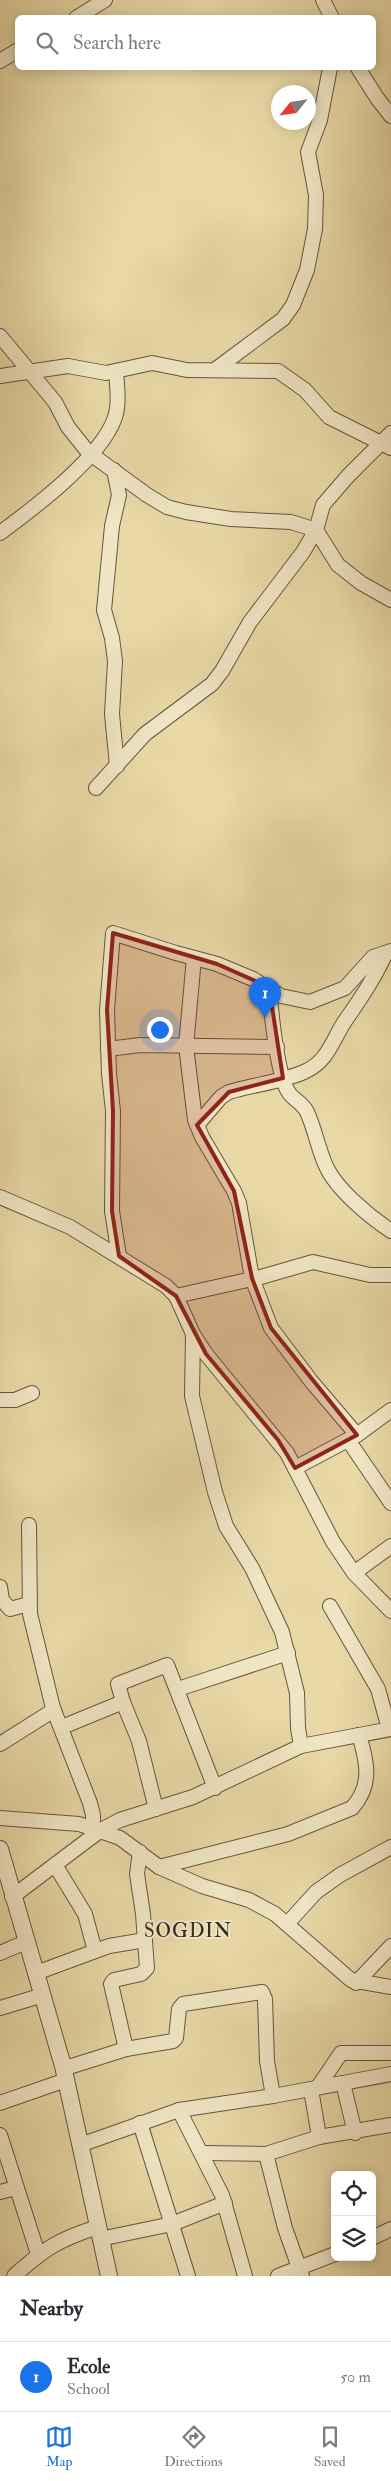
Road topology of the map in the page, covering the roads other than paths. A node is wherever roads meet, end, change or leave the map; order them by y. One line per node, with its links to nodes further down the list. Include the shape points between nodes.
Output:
1 (105, 0): 2 (street)
2 (81, 15)
3 (15, 52): 4 (street)
4 (0, 61)
5 (330, 70): 10 (street, via 320,120 308,152 316,195 315,230 307,270 293,305 283,319)
6 (359, 70): 7 (street)
7 (391, 116)
8 (0, 336): 11 (street)
9 (0, 347): 11 (street)
10 (216, 369): 12 (street, via 187,370 152,363); 14 (street, via 278,371 304,390 329,417)
11 (30, 370): 12 (street, via 68,366 106,373); 13 (street); 15 (street)
12 (116, 371): 15 (street, via 115,419 107,435)
13 (0, 376)
14 (388, 441): 17 (street, via 348,476 323,505)
15 (90, 454): 16 (street); 18 (street, via 73,474)
16 (114, 470): 17 (street, via 168,507 231,520 291,522); 20 (street, via 119,495 112,526 104,610 115,661 112,714)
17 (316, 530): 19 (street, via 338,565); 20 (street, via 250,622 212,684 145,734)
18 (0, 533)
19 (391, 600)
20 (117, 766): 21 (street)
21 (96, 788)
22 (388, 952): 24 (street, via 373,957 345,988 310,1002 281,996); 28 (street, via 328,1054 306,1071)
23 (194, 958): 24 (street, via 217,964); 25 (street); 27 (street, via 113,933 107,1010)
24 (269, 988): 26 (street)
25 (186, 1046): 26 (street); 27 (street, via 140,1045); 29 (street)
26 (277, 1047): 28 (street)
27 (108, 1049): 32 (street, via 113,1120 112,1211)
28 (283, 1078): 29 (street, via 229,1092); 31 (street, via 289,1093 308,1113 326,1167 333,1178)
29 (197, 1125): 34 (street, via 239,1203)
30 (0, 1197): 32 (street, via 70,1227)
31 (391, 1230)
32 (119, 1256): 35 (street)
33 (391, 1275): 34 (street, via 370,1275 312,1262)
34 (252, 1278): 35 (street); 40 (street, via 271,1328)
35 (176, 1296): 36 (street)
36 (194, 1334): 41 (street, via 212,1361 278,1440); 50 (street, via 192,1396 215,1492 226,1526 252,1568 282,1632)
37 (32, 1393): 38 (street, via 15,1400)
38 (0, 1400)
39 (391, 1410): 40 (street)
40 (353, 1437): 41 (street); 42 (street)
41 (295, 1468): 45 (street, via 328,1534)
42 (391, 1503)
43 (29, 1525): 47 (street)
44 (391, 1546): 45 (street)
45 (354, 1573): 49 (street)
46 (0, 1587): 47 (street, via 2,1600 10,1608)
47 (30, 1604): 53 (street)
48 (330, 1606): 55 (street, via 378,1689)
49 (391, 1610)
50 (288, 1653): 51 (street); 58 (street, via 298,1694 298,1728)
51 (178, 1689): 52 (street, via 164,1665 118,1684); 59 (street)
52 (123, 1702): 54 (street); 60 (street, via 139,1741)
53 (54, 1710): 54 (street); 57 (street)
54 (62, 1728): 62 (street)
55 (390, 1729): 56 (street)
56 (359, 1735): 58 (street); 67 (street, via 368,1771 358,1801 352,1808 288,1834)
57 (0, 1744)
58 (302, 1746): 59 (street)
59 (215, 1788): 60 (street)
60 (156, 1808): 62 (street)
61 (0, 1818): 62 (street, via 79,1824)
62 (97, 1829): 64 (street, via 120,1838); 66 (street)
63 (391, 1848): 69 (street, via 340,1875 316,1892)
64 (140, 1852): 67 (street); 70 (street, via 137,1874)
65 (1, 1858): 68 (street)
66 (55, 1865): 68 (street); 73 (street, via 85,1914)
67 (159, 1867): 69 (street, via 202,1886 249,1900)
68 (12, 1897): 71 (street)
69 (288, 1924): 76 (street, via 332,1966)
70 (145, 1940): 73 (street); 80 (street, via 146,1971 114,1980 111,1984)
71 (26, 1942): 74 (street); 75 (street)
72 (391, 1946): 76 (street)
73 (95, 1951): 75 (street)
74 (0, 1953)
75 (36, 1973): 78 (street)
76 (356, 1983): 77 (street)
77 (391, 1987)
78 (43, 1995): 79 (street); 82 (street)
79 (0, 2008)
80 (126, 2049): 82 (street, via 72,2066); 86 (street, via 175,2040 179,2009 183,2004 262,1992)
81 (391, 2052): 85 (street, via 341,2053)
82 (64, 2073): 87 (street); 94 (street)
83 (391, 2074): 84 (street)
84 (343, 2083): 85 (street); 91 (street)
85 (314, 2088): 86 (street); 93 (street)
86 (273, 2096): 88 (street)
87 (0, 2103)
88 (179, 2110): 89 (street); 95 (street)
89 (140, 2123): 94 (street); 100 (street)
90 (391, 2125): 91 (street)
91 (355, 2132): 93 (street)
92 (0, 2135): 97 (street)
93 (319, 2137): 96 (street)
94 (80, 2145): 102 (street)
95 (202, 2152): 96 (street); 99 (street)
96 (266, 2154): 106 (street, via 285,2228)
97 (16, 2188): 98 (street); 104 (street)
98 (0, 2192)
99 (225, 2202): 100 (street); 110 (street)
100 (172, 2224): 102 (street); 109 (street)
101 (391, 2229): 103 (street)
102 (99, 2233): 104 (street, via 69,2236); 108 (street)
103 (376, 2236)
104 (38, 2254): 107 (street)
105 (331, 2256): 106 (street)
106 (301, 2272): 111 (street)
107 (21, 2274)
108 (109, 2276)
109 (188, 2276)
110 (245, 2276)
111 (278, 2276)

